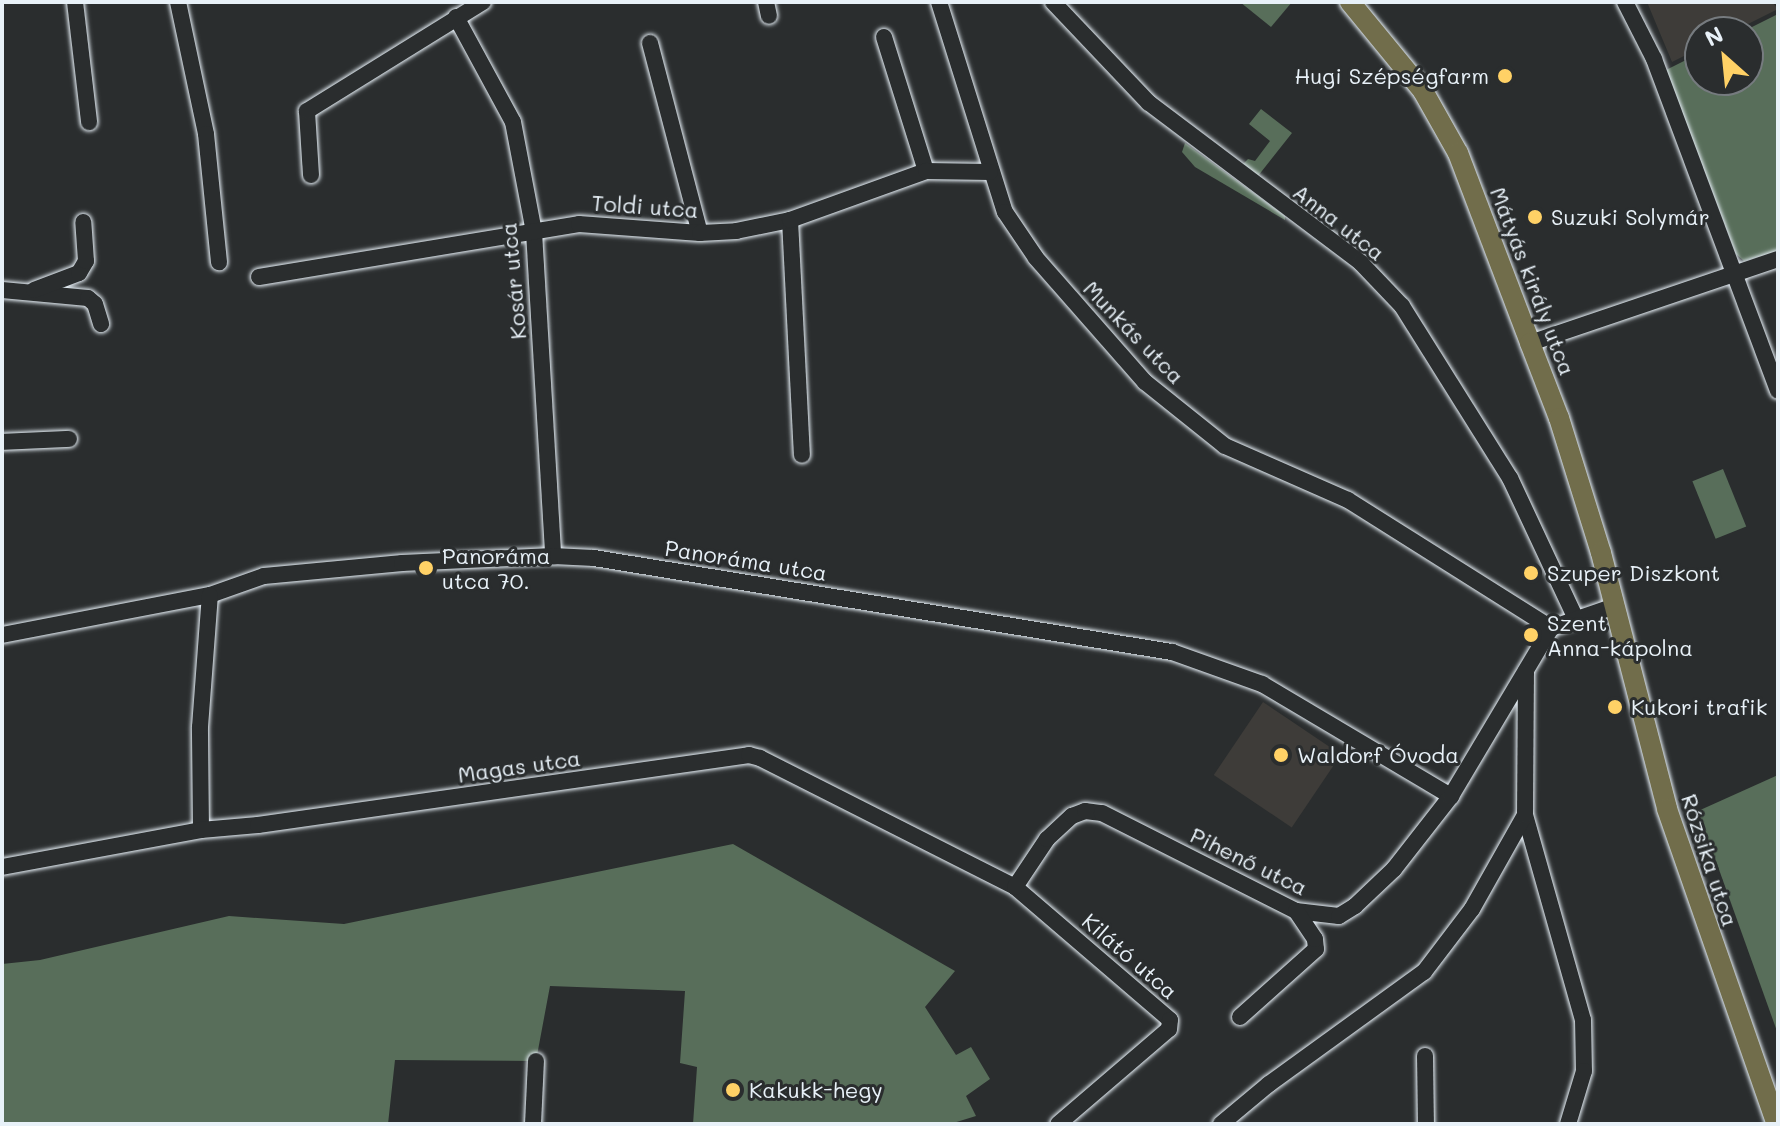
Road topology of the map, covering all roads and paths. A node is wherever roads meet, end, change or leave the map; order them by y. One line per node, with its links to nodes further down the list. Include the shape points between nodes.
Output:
1 (75, 2): 11 (street)
2 (178, 2): 20 (street, via 206,134)
3 (483, 2): 8 (street)
4 (939, 2): 13 (street, Munkás utca)
5 (1053, 2): 34 (street, Anna utca, via 1149,103 1361,263 1402,306 1510,478)
6 (1350, 2): 26 (main road, Mátyás király utca, via 1423,91 1458,153)
7 (1625, 2): 21 (street, via 1654,59)
8 (456, 17): 14 (street, via 307,111); 17 (street, Kosár utca, via 513,122)
9 (884, 37): 12 (street)
10 (650, 43): 18 (street)
11 (89, 122)
12 (926, 171): 13 (street, Toldi utca); 15 (street, Toldi utca)
13 (990, 172): 35 (street, Munkás utca, via 1005,212 1036,258 1145,382 1225,446 1348,500)
14 (311, 175)
15 (790, 220): 18 (street, Toldi utca); 30 (street)
16 (83, 222): 24 (street, via 86,261 79,273)
17 (534, 232): 18 (street, Toldi utca, via 579,224); 22 (street, Toldi utca); 31 (street, Kosár utca)
18 (700, 233)
19 (1778, 259): 21 (street)
20 (219, 262)
21 (1736, 273): 26 (street); 27 (street)
22 (259, 277)
23 (2, 290): 24 (street)
24 (25, 292): 25 (street, via 88,298)
25 (101, 324)
26 (1530, 343): 33 (main road, Mátyás király utca, via 1572,459)
27 (1778, 391)
28 (69, 439): 29 (street)
29 (2, 442)
30 (802, 455)
31 (553, 556): 32 (street, Panoráma utca, via 264,576); 38 (street, Panoráma utca, via 594,558 1172,652 1262,684)
32 (210, 595): 36 (street, Panoráma utca); 40 (street, via 200,727)
33 (1615, 606): 34 (street); 52 (main road, Rózsika utca, via 1667,809)
34 (1575, 617): 35 (street)
35 (1551, 628): 37 (street, Pihenő utca)
36 (2, 635)
37 (1526, 669): 38 (street, Pihenő utca); 39 (street)
38 (1451, 796): 43 (street, Pihenő utca, via 1394,869 1351,909 1333,916)
39 (1525, 815): 49 (street, via 1472,909 1424,972); 51 (street, via 1583,1020 1584,1071)
40 (201, 830): 41 (street, Magas utca); 42 (street, Magas utca, via 749,755)
41 (2, 867)
42 (1015, 887): 43 (street, Pihenő utca, via 1047,839 1085,811 1102,813); 48 (street, Kilátó utca, via 1170,1020 1169,1029)
43 (1296, 911): 44 (street, via 1316,949)
44 (1240, 1017)
45 (1425, 1056): 50 (street)
46 (536, 1061): 47 (street)
47 (533, 1124)
48 (1058, 1124)
49 (1221, 1124)
50 (1426, 1124)
51 (1568, 1124)
52 (1777, 1124)

